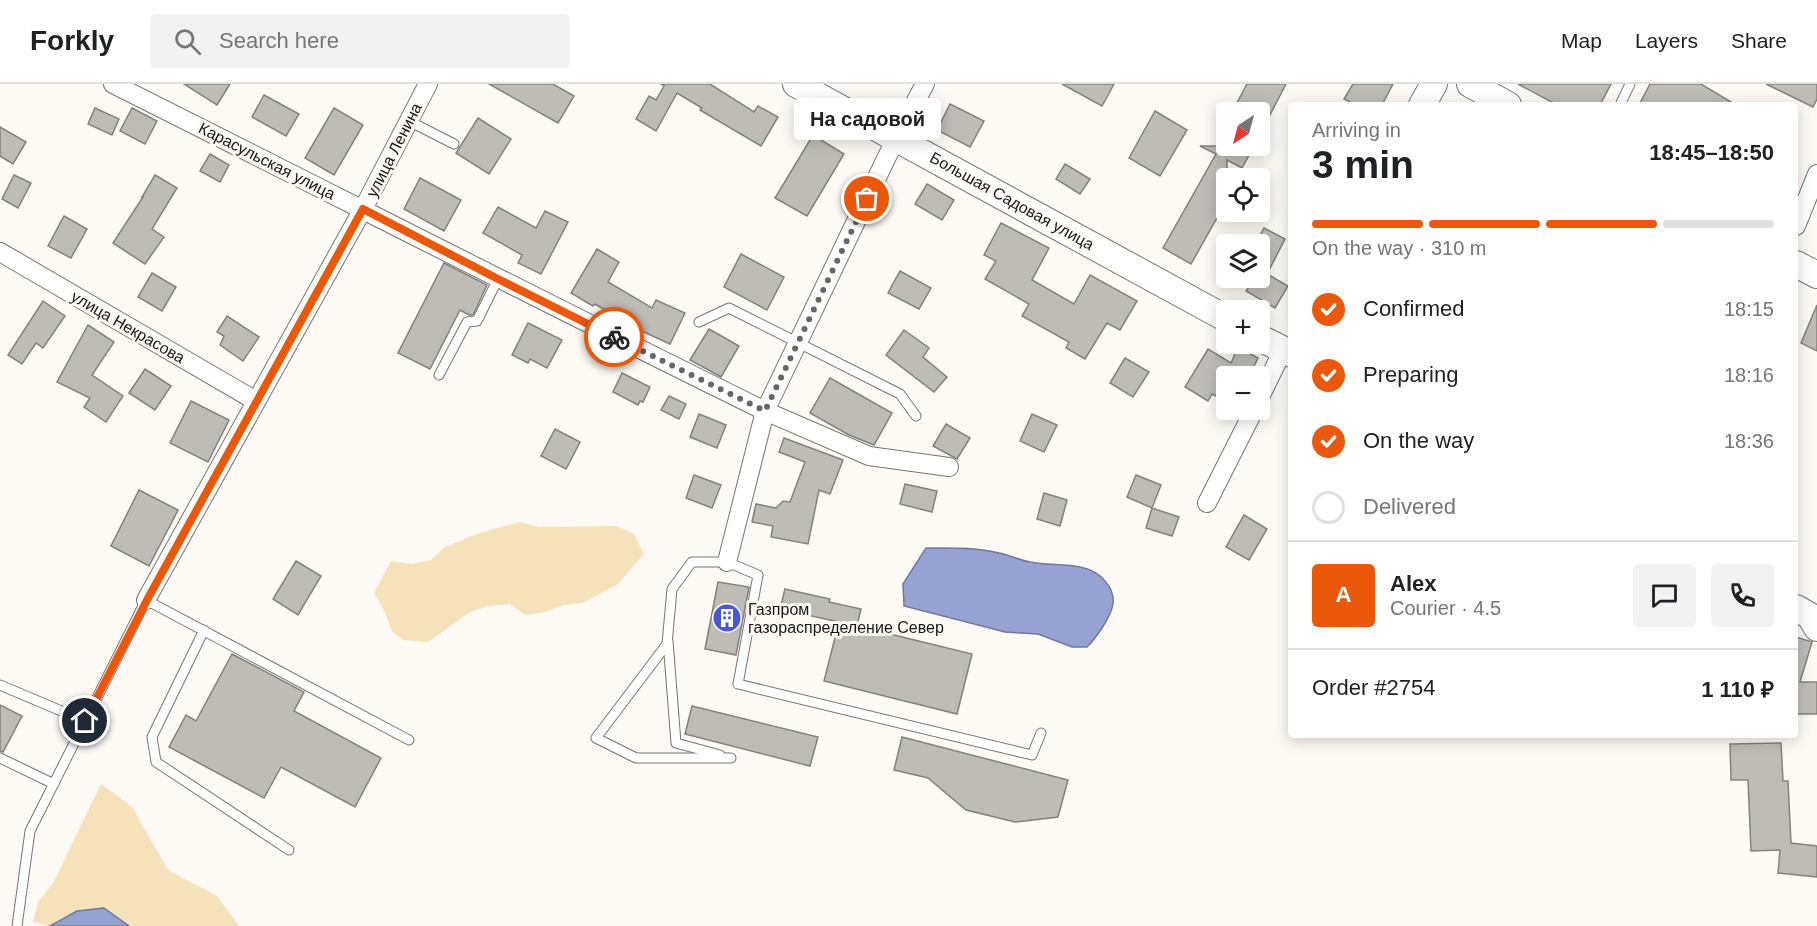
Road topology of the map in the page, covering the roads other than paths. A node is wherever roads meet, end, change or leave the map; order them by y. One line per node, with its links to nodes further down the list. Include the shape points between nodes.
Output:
1 (113, 84): 15 (street, Карасульская улица)
2 (428, 84): 11 (street, улица Ленина)
3 (796, 84): 12 (main road, Большая Садовая улица)
4 (925, 84): 12 (street)
5 (1434, 84): 8 (main road)
6 (1470, 84): 9 (main road)
7 (1630, 84): 10 (lane)
8 (1424, 102)
9 (1503, 102)
10 (1621, 102)
11 (409, 121): 13 (lane); 15 (street, улица Ленина)
12 (896, 138): 21 (main road, Большая Садовая улица); 24 (street)
13 (454, 144)
14 (1817, 174): 16 (street)
15 (363, 209): 20 (street, Карасульская улица); 29 (street, улица Ленина)
16 (1798, 221)
17 (0, 252): 29 (street, улица Некрасова)
18 (1798, 265): 19 (main road)
19 (1817, 275)
20 (498, 279): 27 (lane, via 477,321 467,322); 30 (street, Карасульская улица)
21 (1216, 313)
22 (699, 322): 24 (lane, via 729,308)
23 (1270, 341): 25 (main road)
24 (798, 342): 30 (street); 31 (lane, via 900,394)
25 (1288, 347)
26 (1288, 349): 28 (street)
27 (439, 375)
28 (1270, 380)
29 (256, 401): 36 (street, улица Ленина)
30 (765, 411): 33 (street, Карасульская улица, via 869,456); 35 (street)
31 (916, 416)
32 (1249, 420): 34 (street)
33 (949, 467)
34 (1207, 503)
35 (727, 562): 40 (lane, via 692,562 672,589); 43 (lane, via 758,575 738,684 1032,755)
36 (147, 600): 39 (lane); 42 (lane, улица Ленина)
37 (1798, 609): 38 (main road, via 1810,616)
38 (1817, 628)
39 (204, 630): 44 (lane); 47 (lane, via 152,737 156,762)
40 (668, 637): 40 (lane, via 667,644 596,738 636,758 731,758 676,743)
41 (0, 685): 42 (lane)
42 (85, 721): 46 (lane, улица Ленина)
43 (1041, 733)
44 (408, 740)
45 (0, 758): 46 (lane)
46 (54, 784): 48 (lane, улица Ленина, via 30,831)
47 (289, 849)
48 (17, 926)

